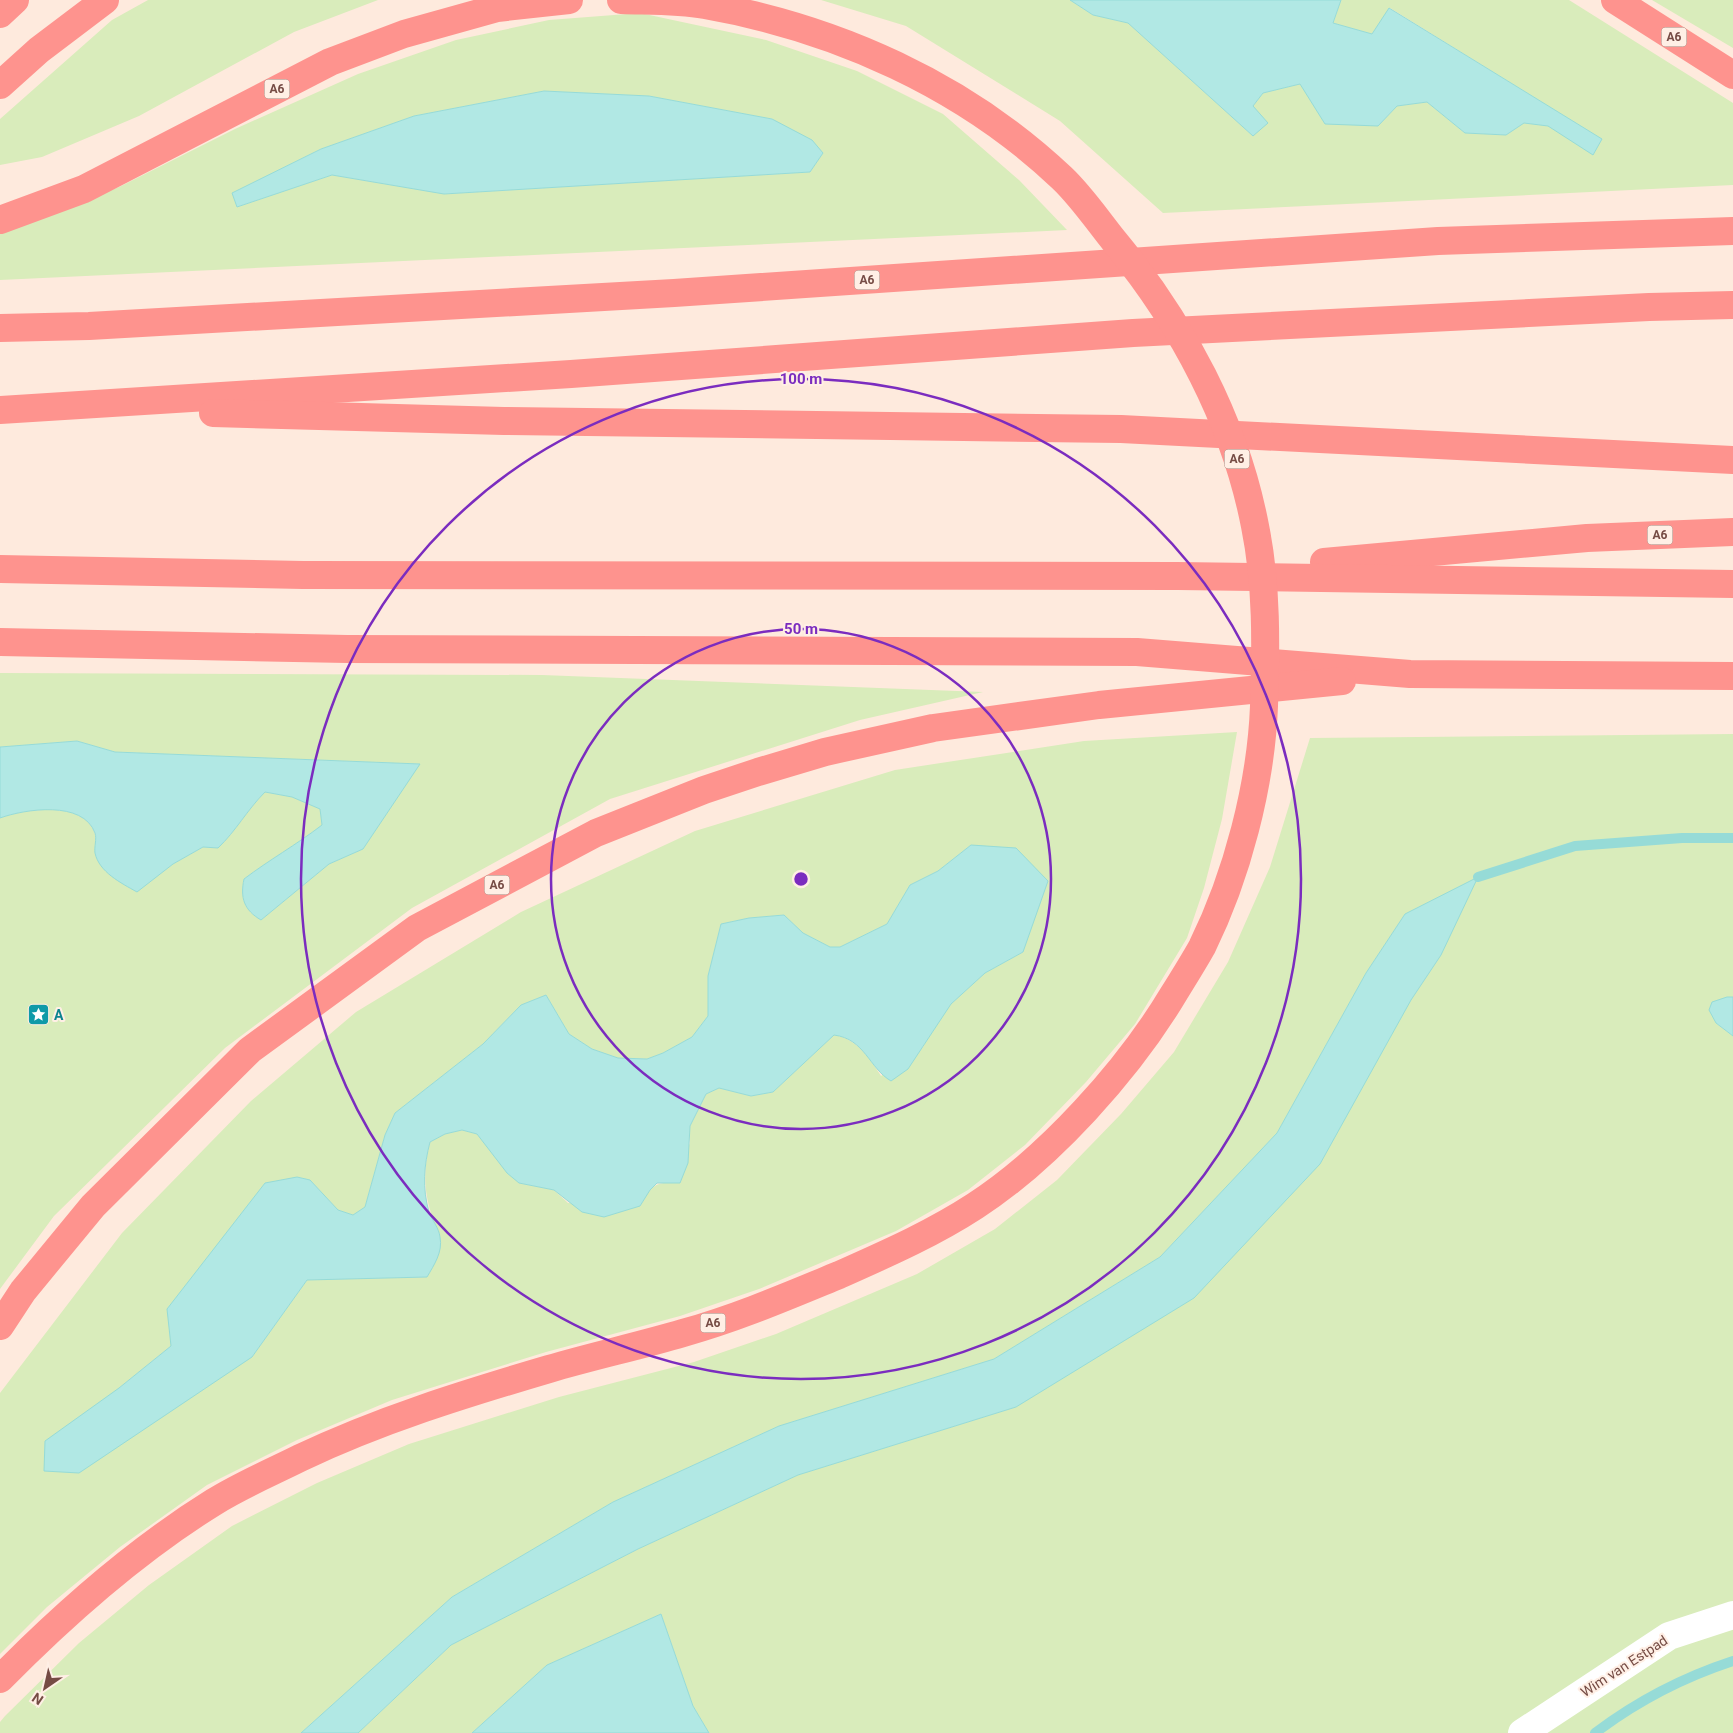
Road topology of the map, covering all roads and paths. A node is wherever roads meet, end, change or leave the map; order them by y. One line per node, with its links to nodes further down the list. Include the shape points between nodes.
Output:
1 (15, 0): 6 (highway)
2 (105, 0): 8 (highway, via 39,50)
3 (569, 0): 9 (highway, A6, via 497,8 404,34 330,62 84,189)
4 (621, 0): 25 (highway, A6, via 699,3 805,28 877,55 948,93 1023,144 1068,184 1139,270 1184,340 1214,401 1237,457 1255,526 1264,592 1266,659 1263,721 1254,780 1234,868 1205,938 1150,1034 1099,1094 1037,1158 978,1204 904,1247 765,1306 685,1333 551,1368 399,1416 304,1456 216,1500 131,1561 58,1620)
5 (1615, 0): 7 (highway, A6)
6 (0, 14)
7 (1733, 75)
8 (0, 85)
9 (0, 220)
10 (1733, 231): 12 (highway, A6, via 1438,241 665,294)
11 (1733, 305): 13 (highway, A6, via 1133,333 581,374)
12 (0, 328)
13 (38, 409): 14 (highway, A6); 15 (highway, A6, via 524,421 1122,429)
14 (0, 410)
15 (1733, 460)
16 (1733, 532): 18 (highway, A6, via 1587,538)
17 (0, 569): 18 (highway, A6, via 303,575)
18 (1178, 576): 19 (highway, A6)
19 (1733, 584)
20 (0, 642): 21 (highway, A6, via 347,650 1137,652)
21 (1410, 674): 22 (highway, A6); 23 (highway, A6, via 1099,705 933,728 825,752 758,772 596,833 417,928 250,1050 92,1206 23,1291)
22 (1733, 676)
23 (0, 1326)
24 (1733, 1615): 26 (street, Wim van Estpad, via 1669,1636)
25 (0, 1679)
26 (1522, 1733)

